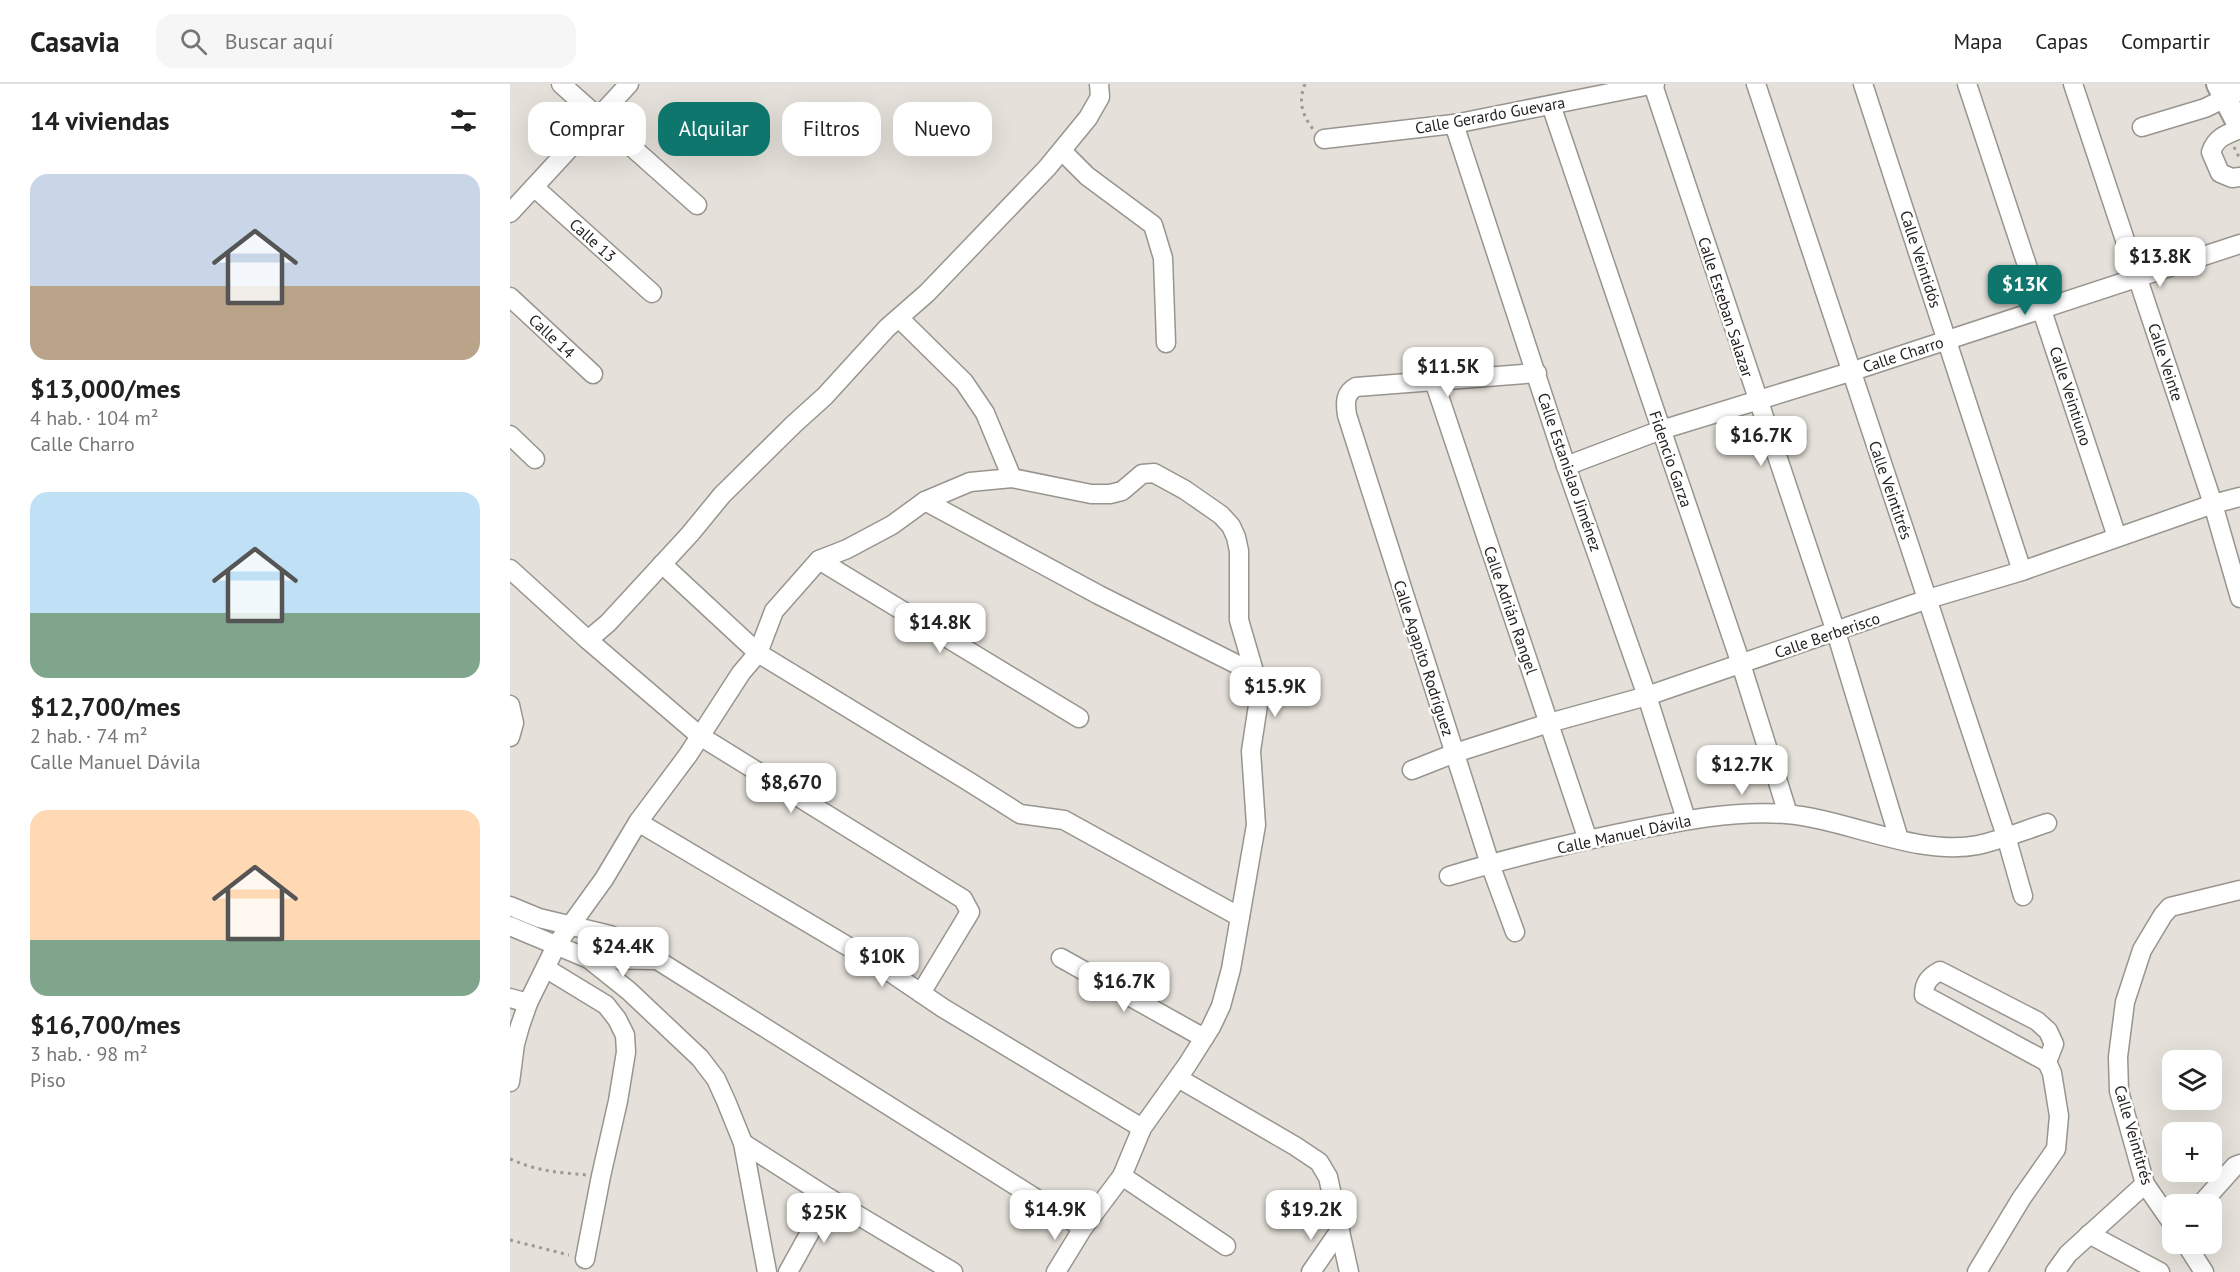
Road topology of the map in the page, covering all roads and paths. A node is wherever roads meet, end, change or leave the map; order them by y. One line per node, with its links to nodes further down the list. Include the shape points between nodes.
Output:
1 (561, 84): 11 (street)
2 (629, 84): 12 (street)
3 (1099, 84): 18 (street, via 1100,97)
4 (1305, 84): 17 (path, via 1301,109 1314,131)
5 (1654, 84): 13 (street, Calle Gerardo Guevara); 37 (street, Calle Esteban Salazar)
6 (1756, 84): 33 (street, Calle Veintitrés)
7 (1863, 84): 31 (street, Calle Veintidós)
8 (1967, 84): 29 (street, Calle Veintiuno)
9 (2073, 84): 26 (street, Calle Veinte)
10 (2232, 89): 15 (street, via 2205,108); 16 (main road)
11 (581, 102)
12 (613, 102)
13 (1551, 105): 14 (street, Calle Gerardo Guevara); 38 (street, Fidencio Garza)
14 (1454, 124): 17 (street, Calle Gerardo Guevara); 34 (street, Calle Estanislao Jiménez)
15 (2142, 127)
16 (2240, 128): 21 (street, via 2215,142 2211,152 2220,173)
17 (1324, 139)
18 (1062, 151): 30 (street); 32 (street, via 1087,177 1153,225 1163,258)
19 (563, 156): 22 (street)
20 (641, 156): 23 (street)
21 (2240, 177)
22 (534, 187): 24 (street); 27 (street, Calle 13)
23 (697, 205)
24 (510, 213)
25 (2240, 244): 26 (street, Calle Charro)
26 (2138, 277): 29 (street, Calle Charro); 45 (street, Calle Veinte)
27 (652, 293)
28 (510, 297): 35 (street, Calle 14)
29 (2042, 309): 31 (street, Calle Charro); 46 (street, Calle Veintiuno)
30 (899, 318): 42 (street, via 969,390 985,413); 48 (street, via 722,495)
31 (1947, 340): 33 (street, Calle Charro); 50 (street, Calle Veintidós)
32 (1166, 343)
33 (1850, 372): 37 (street, Calle Charro); 52 (street, Calle Veintitrés)
34 (1537, 373): 36 (street); 41 (street, Calle Estanislao Jiménez)
35 (593, 374)
36 (1434, 381): 61 (street, Calle Adrián Rangel); 64 (street, Calle Agapito Rodríguez, via 1356,387 1346,397 1347,415)
37 (1757, 401): 38 (street, Calle Charro); 53 (street, Calle Esteban Salazar)
38 (1661, 430): 41 (street, Calle Charro); 56 (street, Fidencio Garza)
39 (510, 435): 40 (street)
40 (535, 459)
41 (1566, 466): 58 (street, Calle Estanislao Jiménez)
42 (1012, 478): 44 (street, via 970,482); 57 (street, via 1091,494 1110,494 1122,491 1142,474 1154,473 1221,515 1236,537 1239,620)
43 (2240, 496): 45 (street, Calle Berberisco)
44 (925, 501): 47 (street, via 892,525); 57 (street)
45 (2213, 504): 46 (street, Calle Berberisco); 51 (street, Calle Veinte)
46 (2117, 537): 50 (street, Calle Berberisco)
47 (819, 560): 55 (street, via 774,611); 60 (street)
48 (662, 564): 54 (street); 55 (street)
49 (510, 569): 54 (street)
50 (2022, 571): 52 (street, Calle Berberisco)
51 (2240, 598)
52 (1928, 599): 53 (street, Calle Berberisco); 70 (street, Calle Veintitrés)
53 (1836, 632): 56 (street, Calle Berberisco); 71 (street, Calle Esteban Salazar)
54 (588, 640): 63 (street)
55 (758, 653): 63 (street); 78 (street, via 1020,814 1064,820)
56 (1741, 664): 58 (street, Calle Berberisco); 66 (street, Fidencio Garza)
57 (1256, 674): 78 (street, via 1260,692 1251,751 1256,825)
58 (1647, 696): 61 (street, Calle Berberisco); 67 (street, Calle Estanislao Jiménez)
59 (510, 705): 62 (street, via 514,723)
60 (1079, 718)
61 (1549, 723): 64 (street, Calle Berberisco); 72 (street, Calle Adrián Rangel)
62 (510, 736)
63 (700, 736): 68 (street); 87 (street, via 963,900 970,912)
64 (1455, 753): 65 (street, Calle Berberisco); 73 (street, Calle Agapito Rodríguez)
65 (1412, 770)
66 (1788, 814): 67 (street, Calle Manuel Dávila); 71 (street, Calle Manuel Dávila)
67 (1686, 819): 72 (street, Calle Manuel Dávila)
68 (638, 822): 79 (street, via 604,879); 87 (street)
69 (2047, 823): 70 (street, Calle Manuel Dávila)
70 (2006, 836): 71 (street, Calle Manuel Dávila, via 1955,847); 76 (street, Calle Veintitrés)
71 (1899, 839)
72 (1588, 840): 73 (street, Calle Manuel Dávila)
73 (1490, 864): 74 (street, Calle Manuel Dávila); 81 (street, Calle Agapito Rodríguez)
74 (1449, 876)
75 (2240, 890): 100 (street, Calle Veintitrés, via 2170,908 2142,950 2125,1002 2118,1057 2119,1091)
76 (2023, 896)
77 (510, 906): 79 (street)
78 (1240, 917): 90 (street, via 1221,1006)
79 (570, 925): 82 (street); 85 (street, via 610,934)
80 (510, 926): 82 (street)
81 (1515, 932)
82 (557, 944): 84 (street); 86 (street)
83 (1061, 958): 90 (street)
84 (589, 959): 85 (street); 95 (street, via 700,1058 721,1090)
85 (658, 960): 104 (street)
86 (547, 969): 89 (street); 98 (street, via 606,1005 625,1035 618,1101)
87 (921, 993): 94 (street)
88 (510, 998): 89 (street)
89 (528, 1003): 93 (street, via 515,1044)
90 (1204, 1038): 92 (street)
91 (2048, 1062): 91 (street, via 1924,995 1931,976 1940,971 2037,1021 2054,1044); 117 (street, via 2059,1116 2055,1149)
92 (1178, 1078): 94 (street); 105 (street, via 1319,1162 1328,1178)
93 (510, 1082)
94 (1142, 1128): 99 (street)
95 (743, 1143): 102 (street); 112 (street)
96 (510, 1159): 98 (path, via 532,1169)
97 (2240, 1164): 101 (street)
98 (600, 1176): 110 (street)
99 (1122, 1176): 104 (street); 108 (street)
100 (2145, 1184): 103 (street, Calle Veintitrés); 106 (street)
101 (2210, 1194)
102 (829, 1198): 113 (street); 114 (street)
103 (2162, 1209)
104 (1083, 1228): 111 (street)
105 (1340, 1230): 115 (street); 116 (street)
106 (2089, 1234): 118 (street); 119 (street)
107 (510, 1240): 110 (path)
108 (1226, 1246)
109 (2192, 1254): 120 (street)
110 (585, 1259)
111 (1062, 1270)
112 (767, 1272)
113 (788, 1272)
114 (953, 1272)
115 (1311, 1272)
116 (1349, 1272)
117 (1977, 1272)
118 (2055, 1272)
119 (2160, 1272)
120 (2204, 1272)

